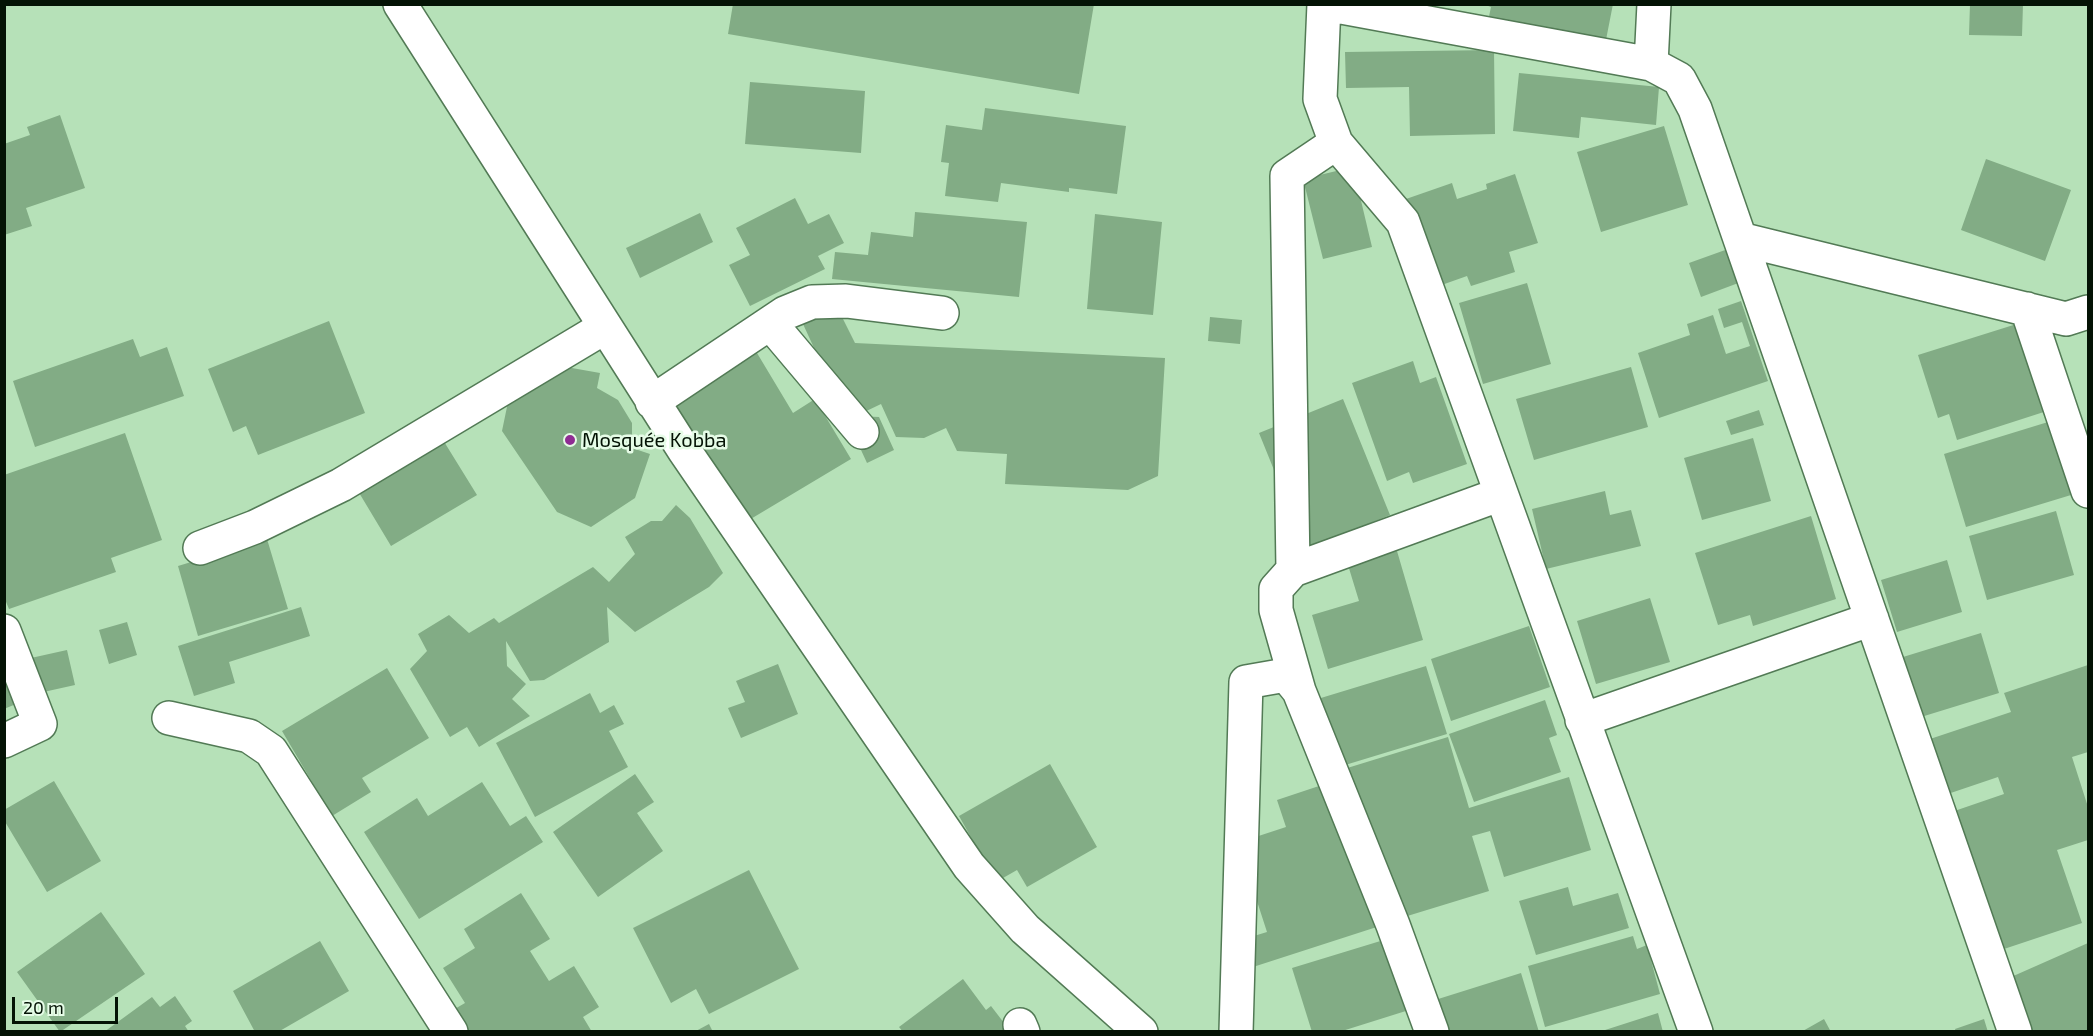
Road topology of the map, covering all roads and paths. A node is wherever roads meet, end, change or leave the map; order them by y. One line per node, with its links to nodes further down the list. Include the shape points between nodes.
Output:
1 (400, 4): 11 (street)
2 (1324, 4): 4 (street); 5 (street, via 1320,99)
3 (1654, 4): 4 (street)
4 (1651, 64): 6 (street, via 1679,79 1695,109)
5 (1336, 143): 15 (street, via 1403,222); 17 (street, via 1287,176)
6 (1740, 239): 7 (street); 18 (street)
7 (2027, 309): 8 (street, via 2066,319); 14 (street)
8 (2088, 312)
9 (942, 313): 10 (street, via 846,301 812,302)
10 (770, 323): 12 (street); 13 (street)
11 (605, 327): 12 (street); 16 (street, via 341,485 255,527)
12 (652, 402): 25 (street, via 969,866 1024,929)
13 (862, 432)
14 (2088, 491)
15 (1501, 494): 17 (street); 22 (street)
16 (200, 548)
17 (1293, 570): 20 (street, via 1276,589 1276,610)
18 (1872, 619): 22 (street); 29 (street)
19 (4, 631): 23 (street, via 40,724)
20 (1299, 692): 26 (street, via 1286,675 1246,682); 27 (street)
21 (169, 718): 24 (street, via 249,736 271,751)
22 (1582, 720): 28 (street)
23 (4, 741)
24 (451, 1032)
25 (1141, 1032)
26 (1236, 1032)
27 (1432, 1032)
28 (1696, 1032)
29 (2015, 1032)

